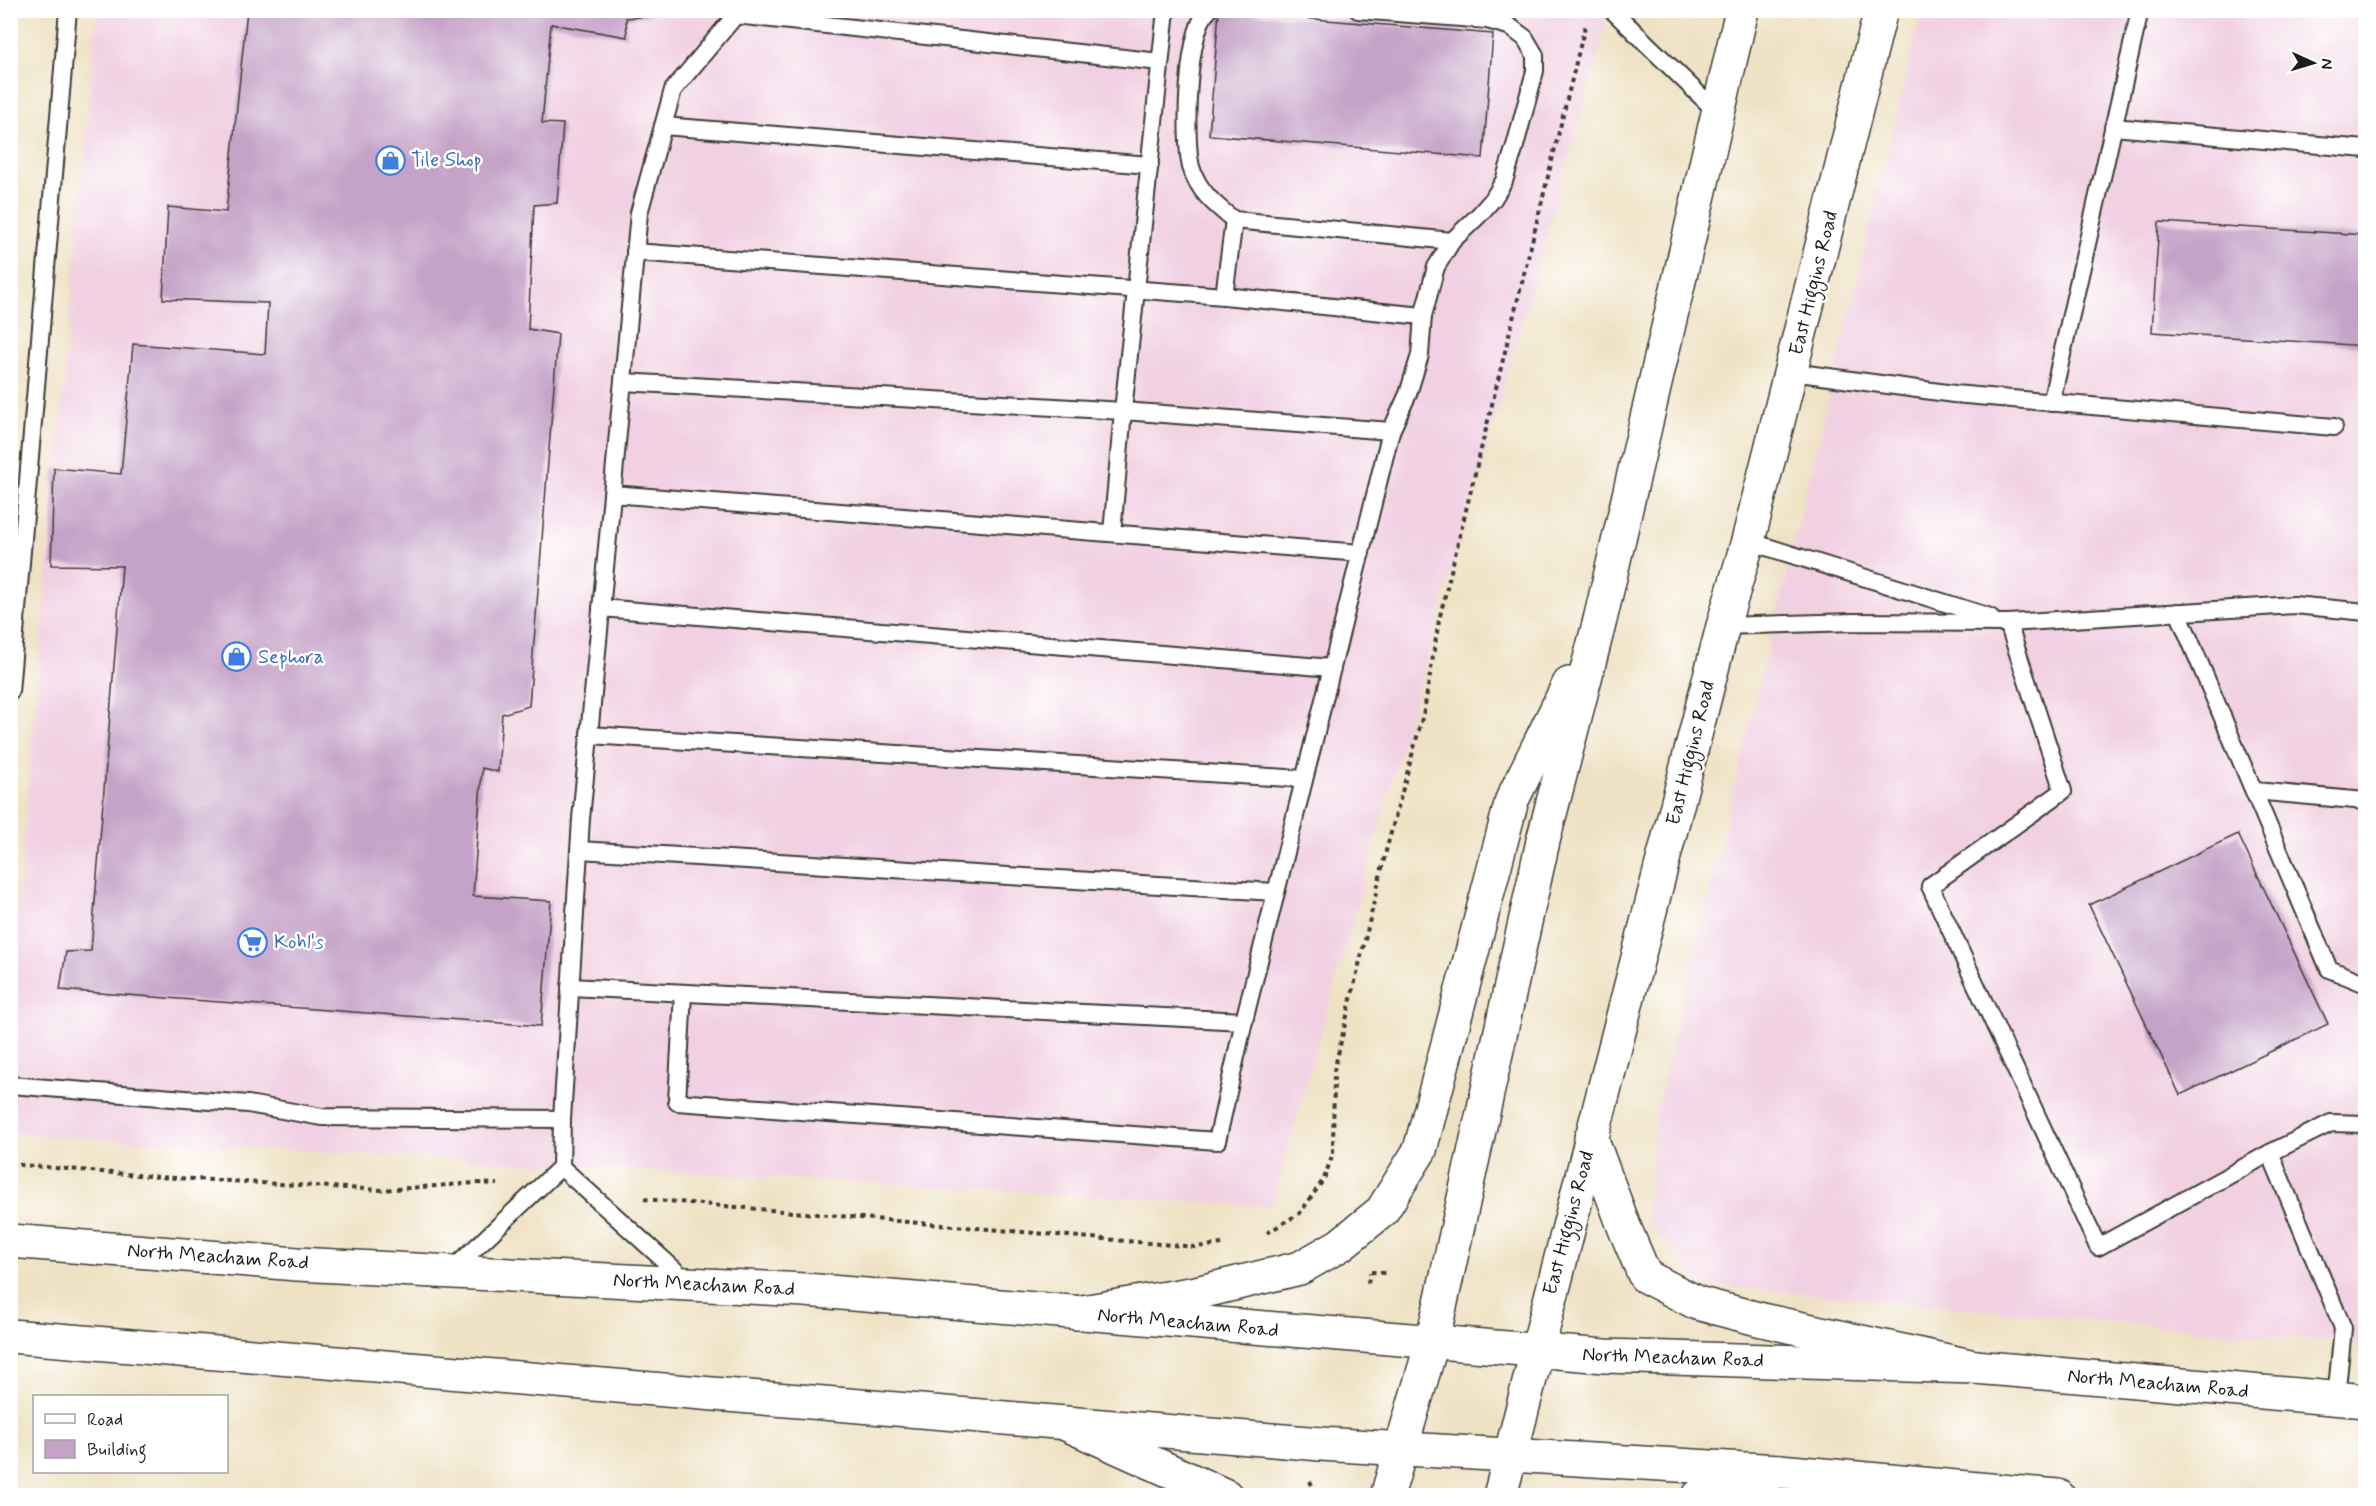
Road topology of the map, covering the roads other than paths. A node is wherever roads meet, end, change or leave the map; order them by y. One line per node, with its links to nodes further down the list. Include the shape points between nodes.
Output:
1 (68, 10): 39 (lane)
2 (1166, 10): 10 (lane)
3 (1209, 10): 16 (lane, via 1195,35 1188,144 1191,167 1201,190)
4 (1358, 10): 17 (lane, via 1486,20 1509,26 1525,38 1535,56 1535,71 1504,181 1493,199)
5 (1612, 10): 11 (lane)
6 (1742, 10): 11 (main road)
7 (1881, 10): 22 (main road, East Higgins Road)
8 (2140, 10): 13 (lane)
9 (738, 13): 10 (lane); 12 (lane, via 673,90)
10 (1160, 62): 15 (lane)
11 (1719, 115): 35 (main road)
12 (663, 126): 15 (lane); 18 (lane, via 639,213)
13 (2113, 127): 14 (lane); 24 (lane)
14 (2366, 149)
15 (1150, 165): 19 (lane)
16 (1234, 220): 17 (lane); 20 (lane)
17 (1452, 241): 21 (lane, via 1436,267)
18 (635, 252): 19 (lane); 23 (lane)
19 (1136, 289): 20 (lane); 25 (lane)
20 (1224, 296): 21 (lane)
21 (1423, 316): 27 (lane, via 1417,365)
22 (1792, 372): 24 (lane); 30 (main road, East Higgins Road)
23 (622, 382): 25 (lane); 28 (lane)
24 (2051, 403): 26 (lane)
25 (1123, 411): 27 (lane); 29 (lane)
26 (2334, 427)
27 (1391, 431): 31 (lane)
28 (612, 494): 29 (lane); 32 (lane)
29 (1112, 533): 31 (lane)
30 (1748, 541): 36 (lane); 37 (main road, East Higgins Road)
31 (1361, 553): 38 (lane)
32 (601, 609): 38 (lane); 40 (lane)
33 (2178, 612): 34 (lane, via 2294,605); 36 (lane); 42 (lane)
34 (2366, 612)
35 (1600, 620): 59 (main road, via 1512,800 1420,1150 1382,1211 1340,1245 1300,1268 1196,1293); 61 (main road, via 1543,841)
36 (2008, 623): 37 (lane); 54 (lane, via 2063,791 1930,886 2098,1247)
37 (1723, 626): 53 (main road, East Higgins Road)
38 (1332, 668): 41 (lane)
39 (10, 692)
40 (589, 735): 41 (lane); 44 (lane)
41 (1304, 779): 45 (lane)
42 (2255, 791): 43 (lane); 46 (lane, via 2329,969)
43 (2366, 801)
44 (579, 849): 45 (lane); 47 (lane)
45 (1275, 892): 49 (lane)
46 (2366, 984)
47 (570, 987): 48 (lane); 51 (lane)
48 (683, 993): 49 (lane); 49 (lane, via 677,1102 1217,1141)
49 (1244, 1021)
50 (10, 1085): 51 (lane, via 256,1105 322,1116)
51 (562, 1119): 55 (lane)
52 (2366, 1124): 54 (lane, via 2331,1123)
53 (1591, 1138): 62 (main road, East Higgins Road); 63 (main road, via 1645,1276 1697,1303)
54 (2270, 1153): 64 (lane, via 2343,1328)
55 (561, 1167): 57 (lane); 58 (lane)
56 (10, 1241): 57 (main road, North Meacham Road)
57 (450, 1272): 58 (main road, North Meacham Road)
58 (690, 1285): 59 (main road, North Meacham Road, via 805,1290)
59 (1076, 1313): 61 (main road, North Meacham Road)
60 (10, 1336): 65 (main road)
61 (1432, 1343): 62 (main road, North Meacham Road); 66 (main road)
62 (1536, 1351): 63 (main road, North Meacham Road); 67 (main road, East Higgins Road)
63 (1975, 1368): 64 (main road, North Meacham Road)
64 (2351, 1400)
65 (1064, 1423): 66 (main road); 69 (main road)
66 (1400, 1450): 67 (main road); 70 (main road)
67 (1510, 1456): 68 (main road); 71 (main road, East Higgins Road)
68 (1779, 1471): 72 (main road); 73 (main road)
69 (1226, 1496)
70 (1387, 1496)
71 (1500, 1496)
72 (1699, 1496)
73 (2058, 1496)

